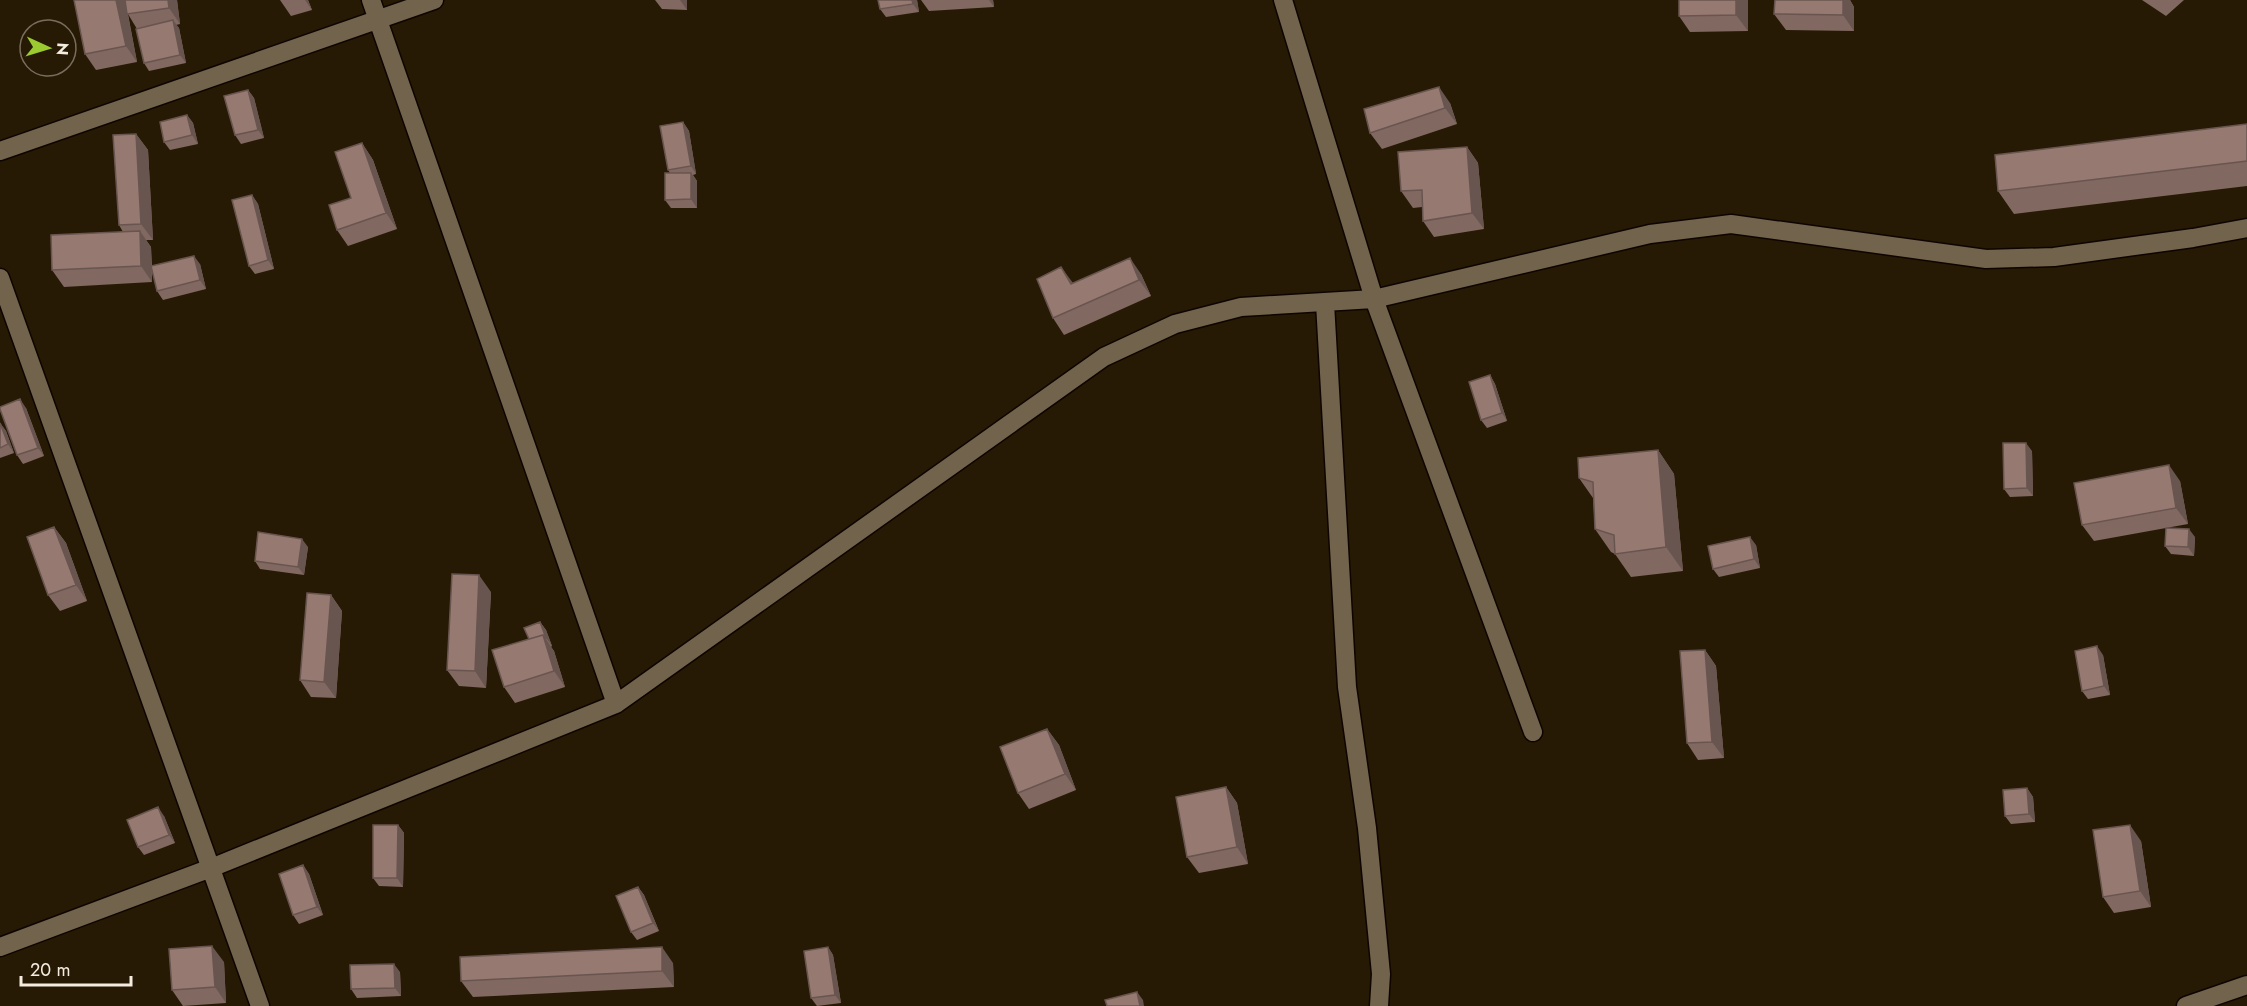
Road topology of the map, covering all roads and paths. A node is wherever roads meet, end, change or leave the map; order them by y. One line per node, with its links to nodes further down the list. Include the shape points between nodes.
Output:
1 (371, 0): 4 (street)
2 (434, 0): 4 (street)
3 (1283, 0): 8 (street)
4 (380, 19): 5 (street); 10 (street)
5 (0, 151)
6 (2247, 228): 8 (street, via 2054,257 1986,259 1731,224 1650,234)
7 (0, 278): 12 (street)
8 (1374, 299): 9 (street); 11 (street)
9 (1325, 303): 10 (street, via 1241,307 1176,324 1104,357); 16 (street, via 1347,687 1370,851 1382,974)
10 (616, 704): 12 (street)
11 (1533, 732)
12 (211, 868): 13 (street); 15 (street)
13 (0, 947)
14 (2247, 985): 17 (street)
15 (260, 1006)
16 (1379, 1006)
17 (2186, 1006)

